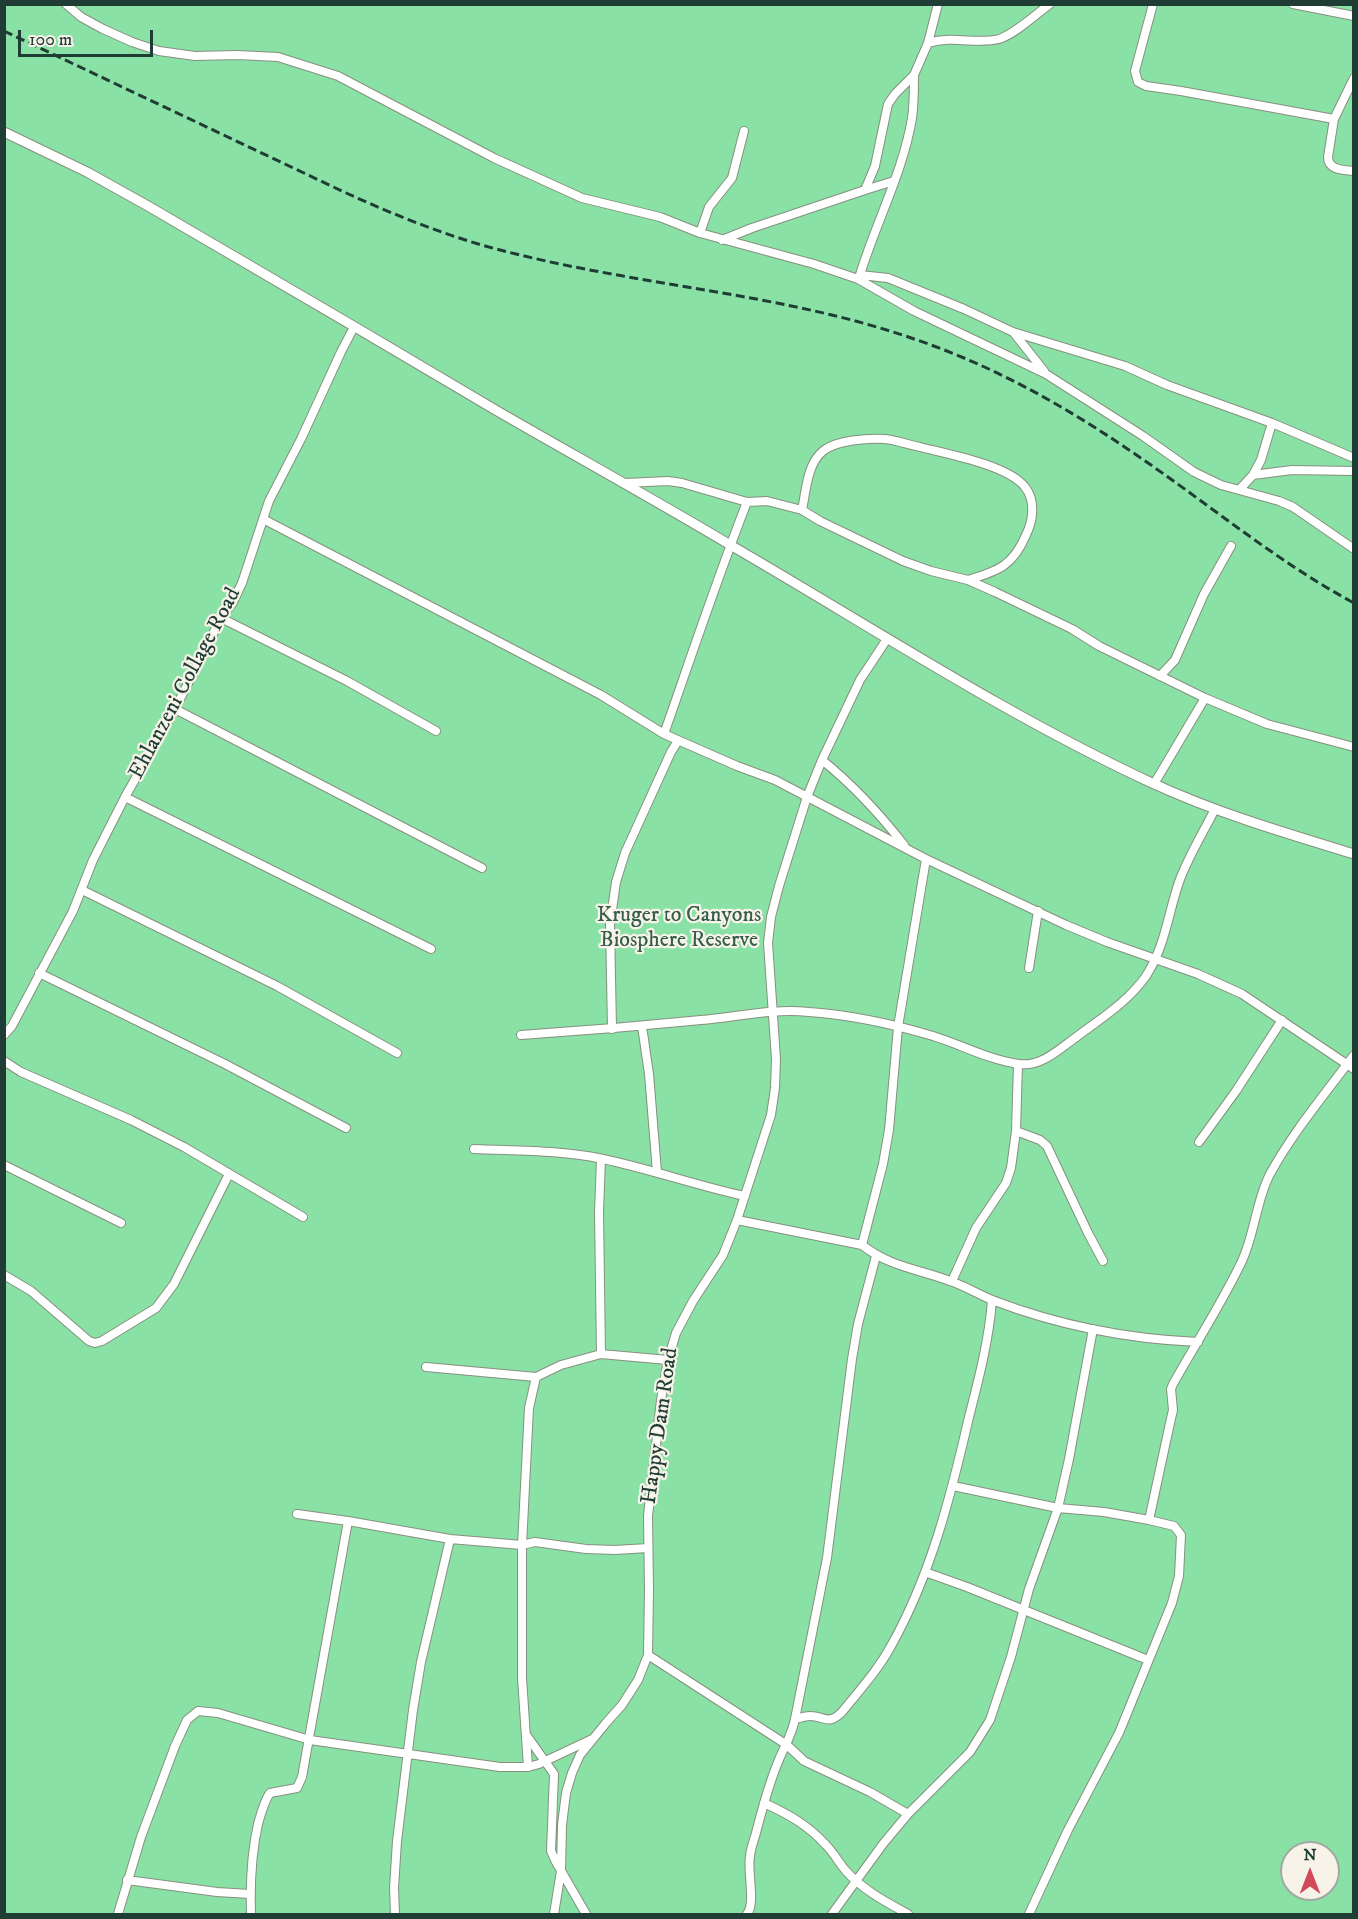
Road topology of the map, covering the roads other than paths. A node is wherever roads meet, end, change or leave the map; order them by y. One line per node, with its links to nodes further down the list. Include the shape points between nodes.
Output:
1 (66, 4): 16 (street, via 103,29 159,51 195,56 278,57 338,76 546,183 582,198 660,218)
2 (938, 4): 7 (street)
3 (1050, 4): 7 (street, via 1001,38)
4 (1153, 4): 10 (street, via 1135,71 1140,84)
5 (1293, 4): 6 (street)
6 (1353, 16)
7 (928, 43): 8 (street)
8 (914, 75): 14 (street, via 912,116); 15 (street, via 888,104 875,166)
9 (1353, 78): 10 (street)
10 (1335, 119): 13 (street, via 1328,162 1335,168)
11 (744, 131): 16 (street, via 732,178 709,207)
12 (4, 132): 19 (street, via 87,172)
13 (1353, 171)
14 (894, 181): 15 (street); 18 (street)
15 (865, 190): 17 (street)
16 (700, 233): 17 (street)
17 (722, 240): 18 (street)
18 (859, 277): 20 (street, via 899,282); 21 (street, via 914,311)
19 (354, 327): 26 (street); 30 (street, Ehlanzeni Collage Road)
20 (1013, 332): 21 (street); 22 (street, via 1125,366)
21 (1046, 374): 27 (street, via 1194,472)
22 (1272, 423): 23 (street); 25 (street)
23 (1353, 458)
24 (1353, 471): 25 (street, via 1292,470)
25 (1253, 475): 27 (street)
26 (622, 483): 28 (street, via 682,483); 31 (street)
27 (1240, 489): 33 (street, via 1293,507)
28 (747, 502): 29 (street, via 767,501); 31 (street)
29 (802, 510): 34 (street, via 903,561); 34 (street, via 816,459 835,445 886,439 997,468 1025,486 1032,507 1030,526 1009,563)
30 (263, 519): 35 (street, Ehlanzeni Collage Road, via 242,583); 41 (street, via 602,695)
31 (730, 544): 36 (street); 41 (street)
32 (1231, 546): 37 (street, via 1204,594 1175,660)
33 (1353, 549)
34 (968, 580): 37 (street)
35 (221, 618): 39 (street, Ehlanzeni Collage Road); 40 (street)
36 (887, 639): 44 (street, Happy Dam Road, via 860,680); 45 (street, via 1039,725)
37 (1160, 676): 38 (street)
38 (1205, 698): 43 (street, via 1267,724); 45 (street)
39 (175, 709): 46 (street, Ehlanzeni Collage Road); 52 (street)
40 (436, 731)
41 (664, 734): 42 (street)
42 (678, 741): 47 (street); 63 (street, via 625,853 616,882 610,924)
43 (1353, 747)
44 (822, 760): 47 (street, Happy Dam Road); 49 (street, via 875,808)
45 (1154, 784): 48 (street)
46 (125, 797): 53 (street, Ehlanzeni Collage Road); 55 (street)
47 (807, 797): 49 (street); 59 (street, Happy Dam Road, via 771,917 768,943)
48 (1215, 809): 50 (street); 56 (street, via 1178,885)
49 (906, 848): 51 (street)
50 (1353, 854)
51 (926, 859): 54 (street); 62 (street)
52 (483, 868)
53 (82, 890): 58 (street, Ehlanzeni Collage Road); 66 (street, via 277,986)
54 (1038, 911): 56 (street); 57 (street)
55 (431, 949)
56 (1156, 960): 60 (street, via 1211,979); 69 (street, via 1119,1005 1042,1060)
57 (1029, 969)
58 (39, 973): 64 (street, Ehlanzeni Collage Road); 71 (street)
59 (773, 1012): 61 (street); 62 (street, via 842,1015); 79 (street, Happy Dam Road, via 776,1059 771,1115)
60 (1282, 1020): 70 (street); 73 (street)
61 (642, 1026): 63 (street); 77 (street)
62 (898, 1027): 69 (street); 83 (street, via 889,1130)
63 (612, 1029): 65 (street)
64 (4, 1035)
65 (521, 1035)
66 (397, 1053)
67 (1353, 1055): 70 (street)
68 (4, 1061): 78 (street, via 131,1120)
69 (1018, 1064): 72 (street)
70 (1350, 1067): 90 (street, via 1297,1132 1274,1168 1262,1193 1242,1260)
71 (346, 1128)
72 (1016, 1131): 85 (street, via 1047,1146); 87 (street, via 1006,1183 976,1228)
73 (1199, 1142)
74 (474, 1149): 75 (street)
75 (601, 1159): 77 (street); 91 (street)
76 (4, 1165): 82 (street)
77 (657, 1172): 79 (street)
78 (229, 1174): 80 (street); 86 (street, via 163,1299 156,1308 102,1341 89,1341 31,1292)
79 (745, 1196): 81 (street, Happy Dam Road)
80 (303, 1217)
81 (737, 1220): 83 (street); 92 (street, Happy Dam Road, via 723,1255 676,1333)
82 (121, 1223)
83 (862, 1245): 84 (street)
84 (876, 1256): 87 (street); 107 (street, via 858,1324 827,1558)
85 (1102, 1261)
86 (4, 1275)
87 (952, 1281): 88 (street)
88 (992, 1300): 89 (street); 95 (street, via 985,1350)
89 (1093, 1329): 90 (street); 96 (street)
90 (1198, 1342): 98 (street, via 1171,1389 1173,1410)
91 (602, 1354): 92 (street); 94 (street, via 561,1365)
92 (668, 1360): 102 (street, Happy Dam Road, via 648,1516)
93 (426, 1367): 94 (street)
94 (536, 1377): 101 (street, via 529,1408)
95 (953, 1486): 96 (street); 103 (street)
96 (1058, 1508): 98 (street); 104 (street)
97 (297, 1514): 99 (street)
98 (1149, 1520): 106 (street, via 1174,1526 1182,1540 1177,1589)
99 (348, 1521): 100 (street); 110 (street)
100 (450, 1539): 101 (street); 112 (street, via 421,1662)
101 (522, 1545): 102 (street, via 535,1542 585,1549); 108 (street)
102 (648, 1548): 105 (street, Happy Dam Road)
103 (925, 1572): 104 (street); 107 (street, via 890,1649 842,1712 830,1720 811,1716)
104 (1024, 1610): 106 (street); 116 (street, via 997,1702 982,1734 970,1752)
105 (648, 1655): 109 (street, Happy Dam Road, via 622,1705); 111 (street)
106 (1148, 1660): 129 (street, via 1119,1733)
107 (795, 1719): 111 (street)
108 (526, 1736): 113 (street); 114 (street)
109 (594, 1737): 113 (street); 117 (street, Happy Dam Road, via 580,1755 566,1793)
110 (310, 1740): 112 (street); 118 (street, via 218,1713 193,1714 175,1746); 120 (street, via 297,1788 270,1793 265,1802 252,1849)
111 (787, 1745): 115 (street); 116 (street, via 804,1761)
112 (408, 1754): 114 (street); 123 (street, via 397,1841)
113 (546, 1762): 114 (street); 117 (street, via 555,1781 551,1851)
114 (528, 1767)
115 (764, 1803): 119 (street, via 811,1830); 126 (street, via 750,1854 751,1903)
116 (909, 1814): 119 (street)
117 (561, 1871): 124 (street, Happy Dam Road); 125 (street)
118 (127, 1880): 120 (street); 121 (street)
119 (857, 1881): 127 (street); 128 (street)
120 (250, 1894): 122 (street)
121 (118, 1914)
122 (251, 1914)
123 (395, 1914)
124 (554, 1914)
125 (586, 1914)
126 (747, 1914)
127 (832, 1914)
128 (908, 1914)
129 (1029, 1914)

